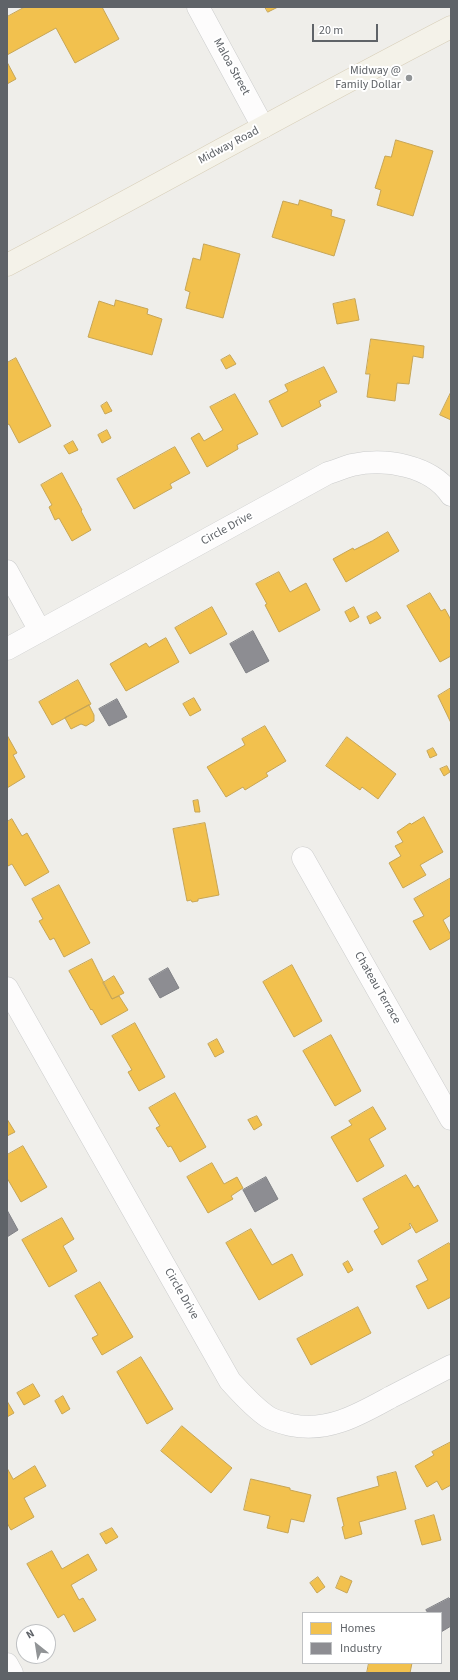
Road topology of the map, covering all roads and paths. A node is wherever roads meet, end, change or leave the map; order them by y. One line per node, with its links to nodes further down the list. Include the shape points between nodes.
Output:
1 (198, 7): 3 (street, Maloa Street)
2 (451, 27): 3 (main road, Midway Road)
3 (263, 127): 4 (main road, Midway Road)
4 (7, 265)
5 (451, 495): 7 (street, Circle Drive, via 430,476 411,468 391,463 351,465 328,474)
6 (7, 571): 7 (street)
7 (40, 631): 8 (street, Circle Drive)
8 (7, 649)
9 (303, 858): 11 (street, Chateau Terrace)
10 (7, 988): 12 (street, Circle Drive, via 230,1381 249,1403 269,1418 285,1424 303,1428 320,1427 338,1423 361,1413)
11 (451, 1119)
12 (451, 1366)
13 (7, 1664): 14 (street)
14 (12, 1673)

